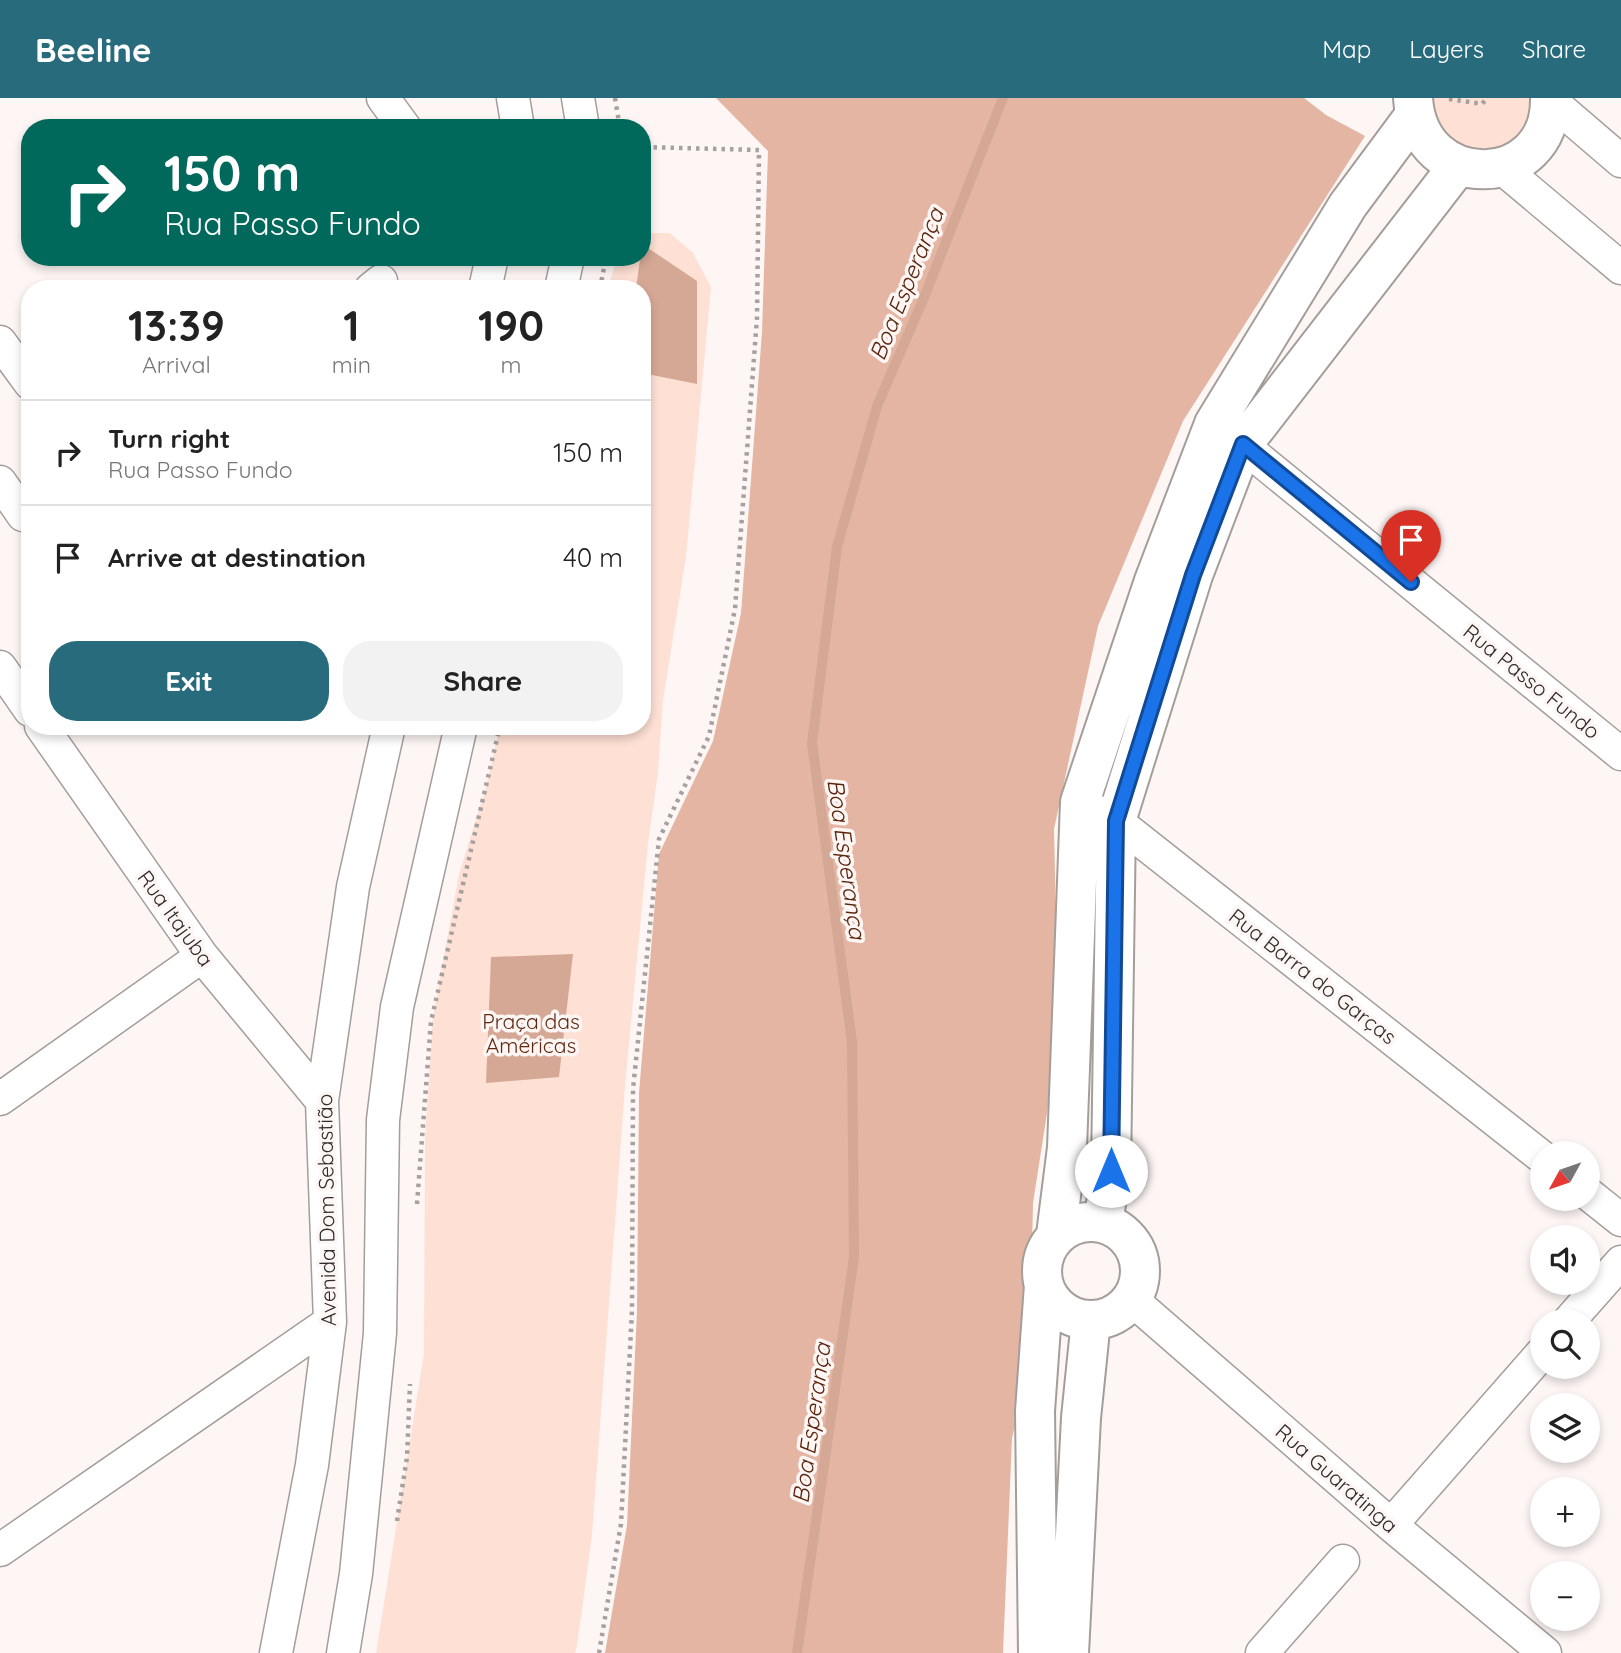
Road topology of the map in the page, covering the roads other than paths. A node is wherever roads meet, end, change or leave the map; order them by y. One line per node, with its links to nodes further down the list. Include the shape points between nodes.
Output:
1 (383, 98): 6 (street)
2 (513, 98): 7 (street)
3 (578, 98): 8 (street)
4 (1551, 99): 9 (street); 11 (main road, via 1548,123 1538,142 1522,158)
5 (1424, 104): 10 (main road, via 1423,138 1439,156); 15 (main road, via 1348,205)
6 (398, 119)
7 (516, 119)
8 (582, 119)
9 (1621, 160)
10 (1458, 166): 11 (main road, via 1480,171); 15 (main road)
11 (1502, 168): 12 (street)
12 (1621, 268)
13 (0, 342): 14 (street)
14 (21, 371)
15 (1229, 434): 23 (street, Rua Passo Fundo); 24 (main road, via 1154,581); 25 (main road, via 1193,575)
16 (0, 482): 17 (street)
17 (21, 512)
18 (0, 667): 19 (street)
19 (21, 697)
20 (47, 735): 26 (street, Rua Itajuba)
21 (386, 735): 28 (street, Avenida Dom Sebastião, via 353,887)
22 (459, 735): 45 (street, via 397,1007 383,1120 380,1333 356,1574)
23 (1621, 754)
24 (1080, 802): 25 (street, Rua Barra do Garças); 33 (main road, via 1068,1148)
25 (1116, 821): 29 (street, Rua Barra do Garças); 32 (main road, via 1111,1171)
26 (202, 956): 27 (street); 28 (street, Rua Itajuba)
27 (0, 1099)
28 (322, 1101): 39 (street, Avenida Dom Sebastião)
29 (1530, 1148)
30 (1600, 1203): 31 (street)
31 (1621, 1220)
32 (1103, 1223): 33 (main road, via 1070,1226); 36 (main road, via 1120,1231 1139,1263 1139,1282)
33 (1056, 1236): 35 (main road, via 1044,1258)
34 (1621, 1262): 37 (street)
35 (1044, 1284): 38 (main road, via 1061,1310); 46 (main road, via 1035,1411)
36 (1131, 1299): 38 (main road, via 1120,1310); 41 (street, Rua Guaratinga)
37 (1580, 1309)
38 (1091, 1320): 47 (main road)
39 (330, 1322): 42 (street); 44 (street, Avenida Dom Sebastião, via 312,1465)
40 (1530, 1367): 41 (street)
41 (1391, 1525): 49 (street, Rua Guaratinga)
42 (0, 1550)
43 (1343, 1561): 48 (street)
44 (276, 1653)
45 (343, 1653)
46 (1038, 1653)
47 (1069, 1653)
48 (1262, 1653)
49 (1545, 1653)

